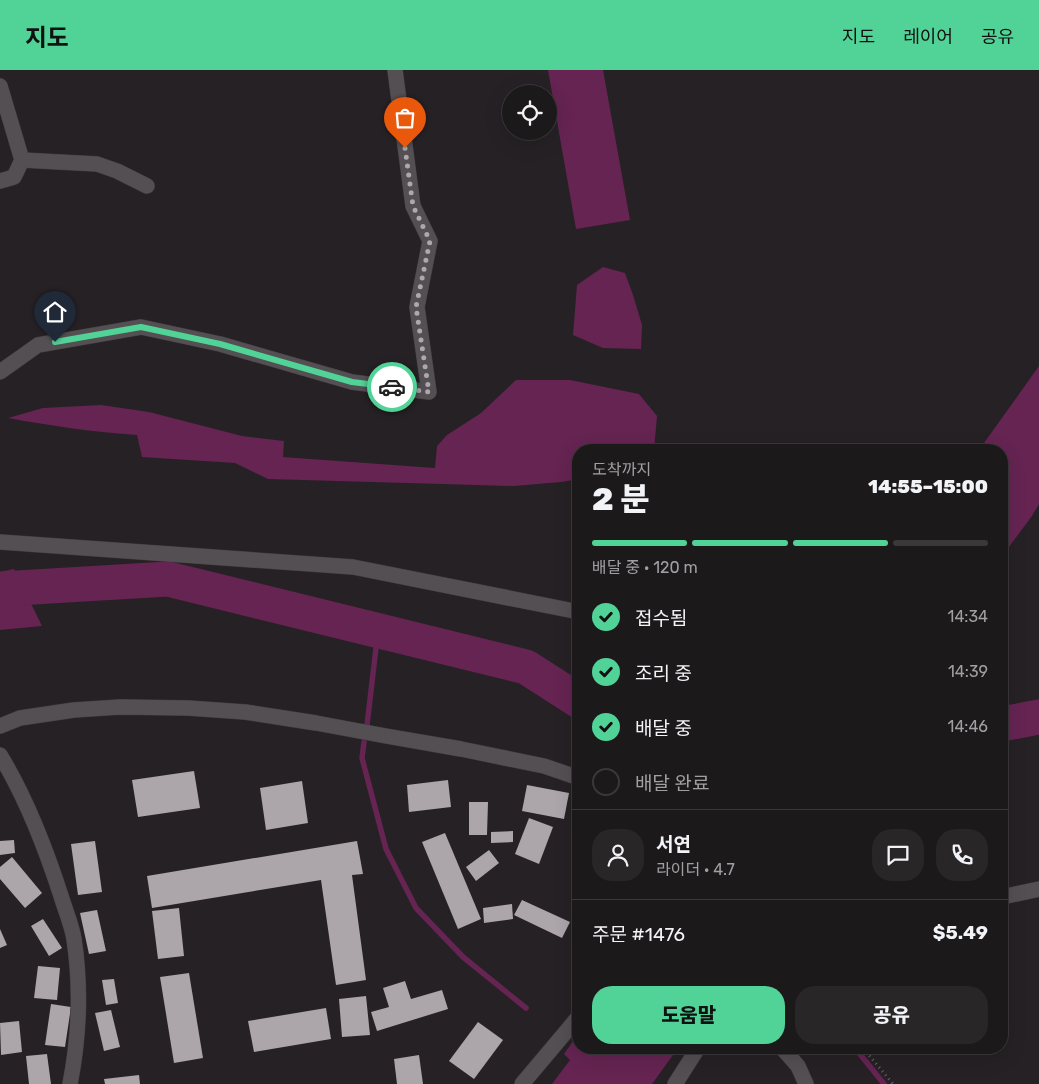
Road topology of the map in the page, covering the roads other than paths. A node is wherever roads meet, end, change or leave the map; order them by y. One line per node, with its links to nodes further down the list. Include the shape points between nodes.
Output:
1 (395, 70): 6 (street, via 413,206 430,241 416,307 429,392 352,382 220,344 141,327 38,345)
2 (0, 86): 3 (street)
3 (22, 160): 4 (street, via 14,177); 5 (street, via 97,164)
4 (0, 181)
5 (147, 186)
6 (0, 372)
7 (0, 542): 8 (street, via 353,567)
8 (572, 611)
9 (0, 726): 11 (street, via 20,718 120,707 246,712 461,749 544,766)
10 (0, 755): 17 (street, via 12,774 39,836 74,938 78,1016)
11 (572, 776)
12 (1039, 889): 13 (street)
13 (1008, 896)
14 (572, 1025): 18 (street)
15 (694, 1054): 19 (street)
16 (787, 1054): 20 (street, via 798,1066)
17 (70, 1084)
18 (522, 1084)
19 (675, 1084)
20 (806, 1084)

